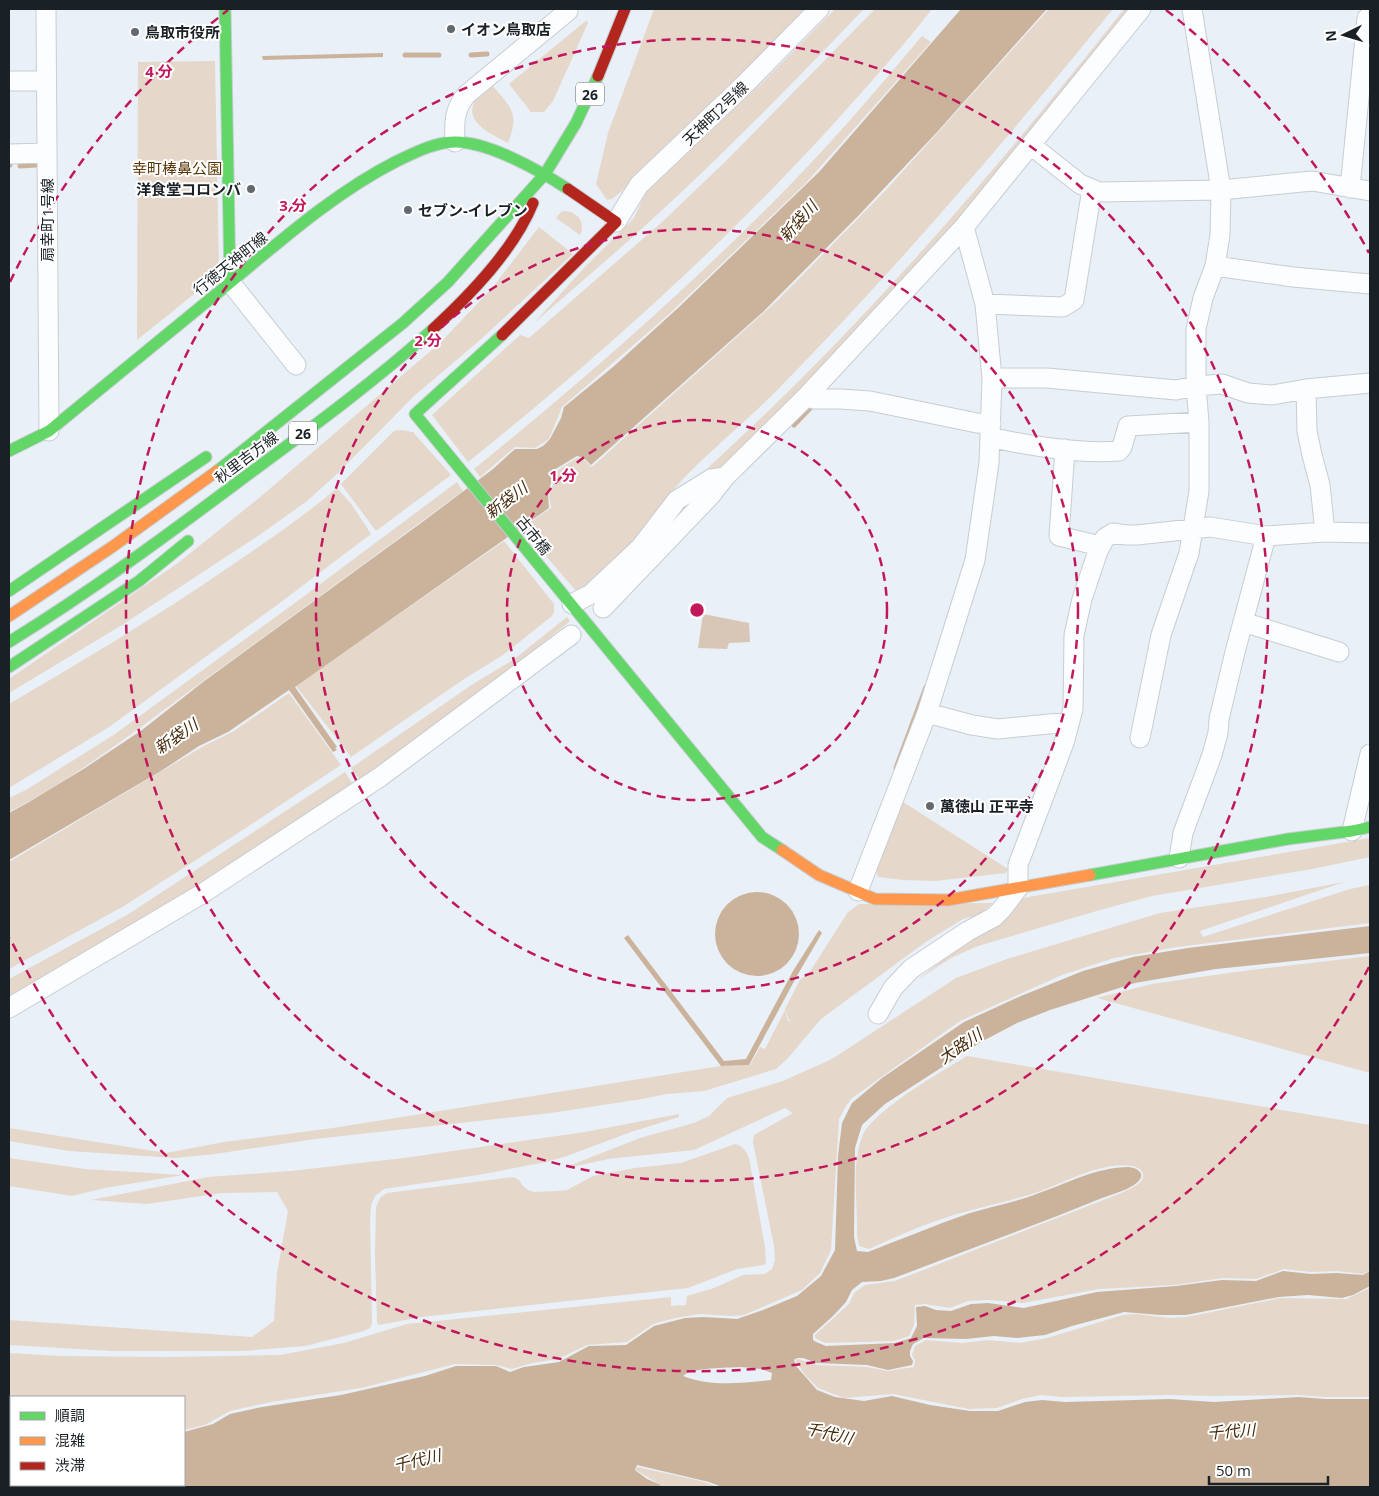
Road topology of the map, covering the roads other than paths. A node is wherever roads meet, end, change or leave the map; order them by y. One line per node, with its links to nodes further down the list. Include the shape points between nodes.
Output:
1 (46, 9): 10 (street, 扇幸町1号線)
2 (225, 9): 23 (street)
3 (568, 9): 11 (street, via 460,102)
4 (625, 9): 15 (street, 秋里吉方線 / 26, via 590,95)
5 (819, 9): 20 (street, 天神町2号線, via 639,185)
6 (1141, 9): 12 (street)
7 (1192, 9): 18 (street)
8 (1367, 18): 16 (street)
9 (9, 81): 10 (street)
10 (46, 81): 13 (street, 扇幸町1号線)
11 (455, 142): 15 (street, 行徳天神町線, via 486,147); 23 (street, 行徳天神町線, via 419,150 369,175 319,210)
12 (1032, 146): 17 (street, via 1080,184); 21 (street)
13 (47, 153): 14 (street); 38 (street, 扇幸町1号線)
14 (9, 154)
15 (544, 174): 20 (street, 行徳天神町線); 26 (street, 秋里吉方線 / 26, via 448,282); 28 (street, 秋里吉方線 / 26, via 528,216 503,253 454,308)
16 (1350, 188): 18 (street, via 1312,180); 19 (street)
17 (1092, 189): 18 (street, via 1100,192); 25 (street, via 1074,300 1063,307)
18 (1221, 190): 22 (street, via 1220,235)
19 (1370, 192)
20 (616, 222): 50 (street, 古市橋, via 514,324 415,414)
21 (964, 227): 25 (street); 33 (street)
22 (1215, 266): 24 (street); 31 (street, via 1196,329)
23 (230, 282): 27 (street); 38 (street, 行徳天神町線)
24 (1370, 284)
25 (985, 304): 29 (street)
26 (403, 323): 34 (street); 52 (street, 秋里吉方線 / 26, via 225,465)
27 (296, 365)
28 (383, 372): 36 (street); 55 (street, 秋里吉方線 / 26, via 152,546)
29 (992, 378): 31 (street, via 1047,378 1176,390); 37 (street)
30 (1370, 383): 32 (street)
31 (1196, 386): 32 (street, via 1222,384 1248,393 1272,395); 35 (street)
32 (1306, 389): 44 (street, via 1307,431 1320,485)
33 (807, 396): 37 (street, via 870,401 977,423); 42 (street)
34 (288, 400)
35 (1199, 422): 40 (street, via 1128,426 1120,451); 43 (street, via 1199,490)
36 (330, 428)
37 (991, 430): 40 (street); 58 (street, via 990,463 975,560)
38 (49, 431): 41 (street, 行徳天神町線)
39 (217, 449): 49 (street)
40 (1065, 449): 48 (street, via 1059,536)
41 (9, 451)
42 (725, 477): 50 (street, via 711,479 677,500 640,548 591,594); 51 (street, via 711,496)
43 (1193, 528): 47 (street, via 1210,527); 48 (street, via 1126,536 1113,533); 60 (street, via 1161,636)
44 (1325, 532): 45 (street); 47 (street)
45 (1370, 534)
46 (195, 535): 57 (street, via 139,581)
47 (1266, 536): 53 (street)
48 (1100, 546): 59 (street, via 1074,635 1073,709)
49 (9, 591)
50 (566, 597): 65 (street, 古市橋, via 762,837 819,875)
51 (604, 608)
52 (9, 616)
53 (1243, 622): 56 (street); 63 (street, via 1218,733 1183,833)
54 (571, 635): 66 (street, via 380,778 200,896)
55 (9, 642)
56 (1340, 652)
57 (9, 667)
58 (926, 713): 59 (street, via 998,729); 65 (street)
59 (1069, 722): 64 (street, via 1018,865)
60 (1140, 738)
61 (1370, 754): 62 (street)
62 (1361, 829): 63 (street, 古市橋)
63 (1179, 858): 64 (street, 古市橋)
64 (1018, 888): 65 (street, 古市橋, via 948,900 875,899); 67 (street, via 994,917 911,969 893,988)
65 (858, 890)
66 (9, 1008)
67 (878, 1014)

